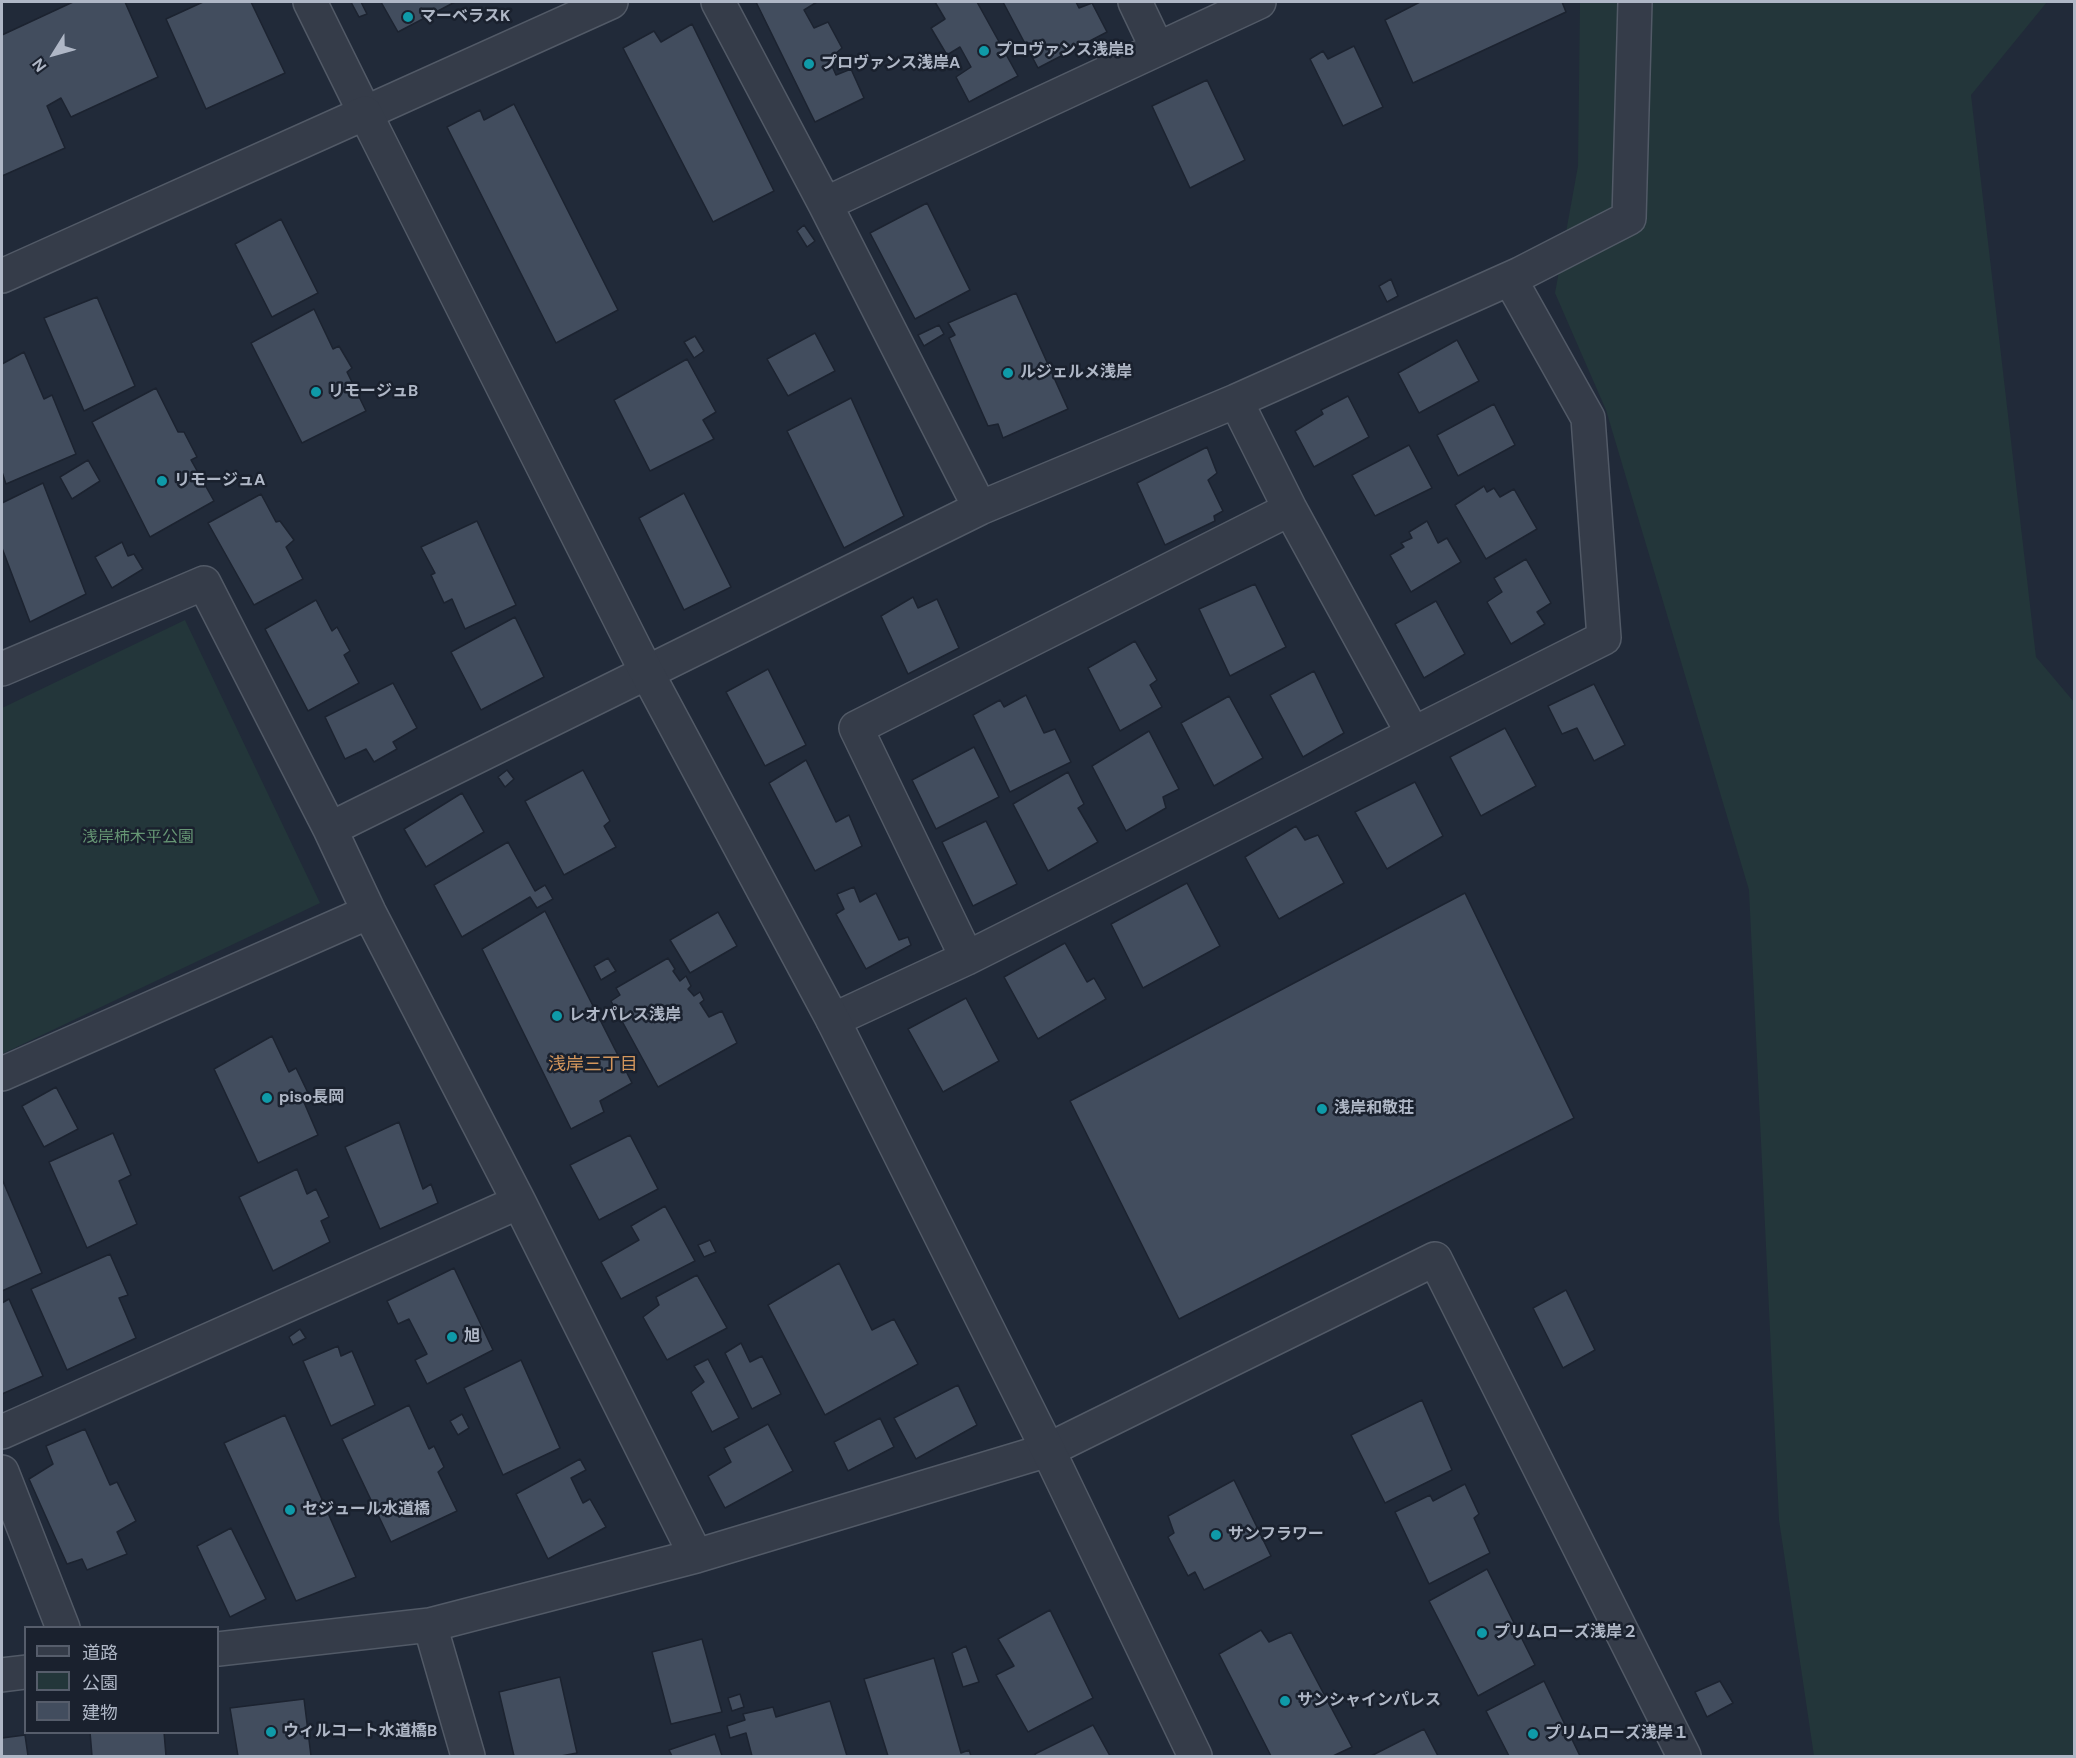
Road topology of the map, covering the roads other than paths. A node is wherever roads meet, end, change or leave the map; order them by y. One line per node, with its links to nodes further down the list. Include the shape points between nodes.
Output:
1 (310, 2): 8 (street)
2 (610, 2): 8 (street)
3 (718, 2): 9 (street)
4 (1135, 2): 7 (street)
5 (1259, 2): 7 (street)
6 (1635, 2): 11 (street, via 1629,218)
7 (1157, 48): 9 (street)
8 (365, 113): 10 (street); 16 (street)
9 (825, 204): 13 (street)
10 (2, 276)
11 (1510, 279): 12 (street); 17 (street, via 1588,418 1604,638)
12 (1236, 401): 13 (street); 14 (street)
13 (980, 508): 16 (street)
14 (1290, 509): 17 (street); 20 (street, via 856,728)
15 (2, 669): 18 (street, via 204,583)
16 (646, 671): 18 (street); 21 (street)
17 (1412, 732): 20 (street)
18 (330, 829): 19 (street)
19 (369, 912): 22 (street); 23 (street)
20 (967, 958): 21 (street)
21 (833, 1020): 25 (street)
22 (2, 1074)
23 (519, 1202): 24 (street); 27 (street)
24 (2, 1432)
25 (1048, 1450): 27 (street); 34 (street); 35 (street, via 1436,1259)
26 (2, 1472): 29 (street)
27 (696, 1556): 28 (street)
28 (430, 1625): 30 (street); 33 (street)
29 (62, 1626)
30 (219, 1649)
31 (24, 1672): 32 (street)
32 (2, 1674)
33 (468, 1756)
34 (1195, 1756)
35 (1684, 1756)

